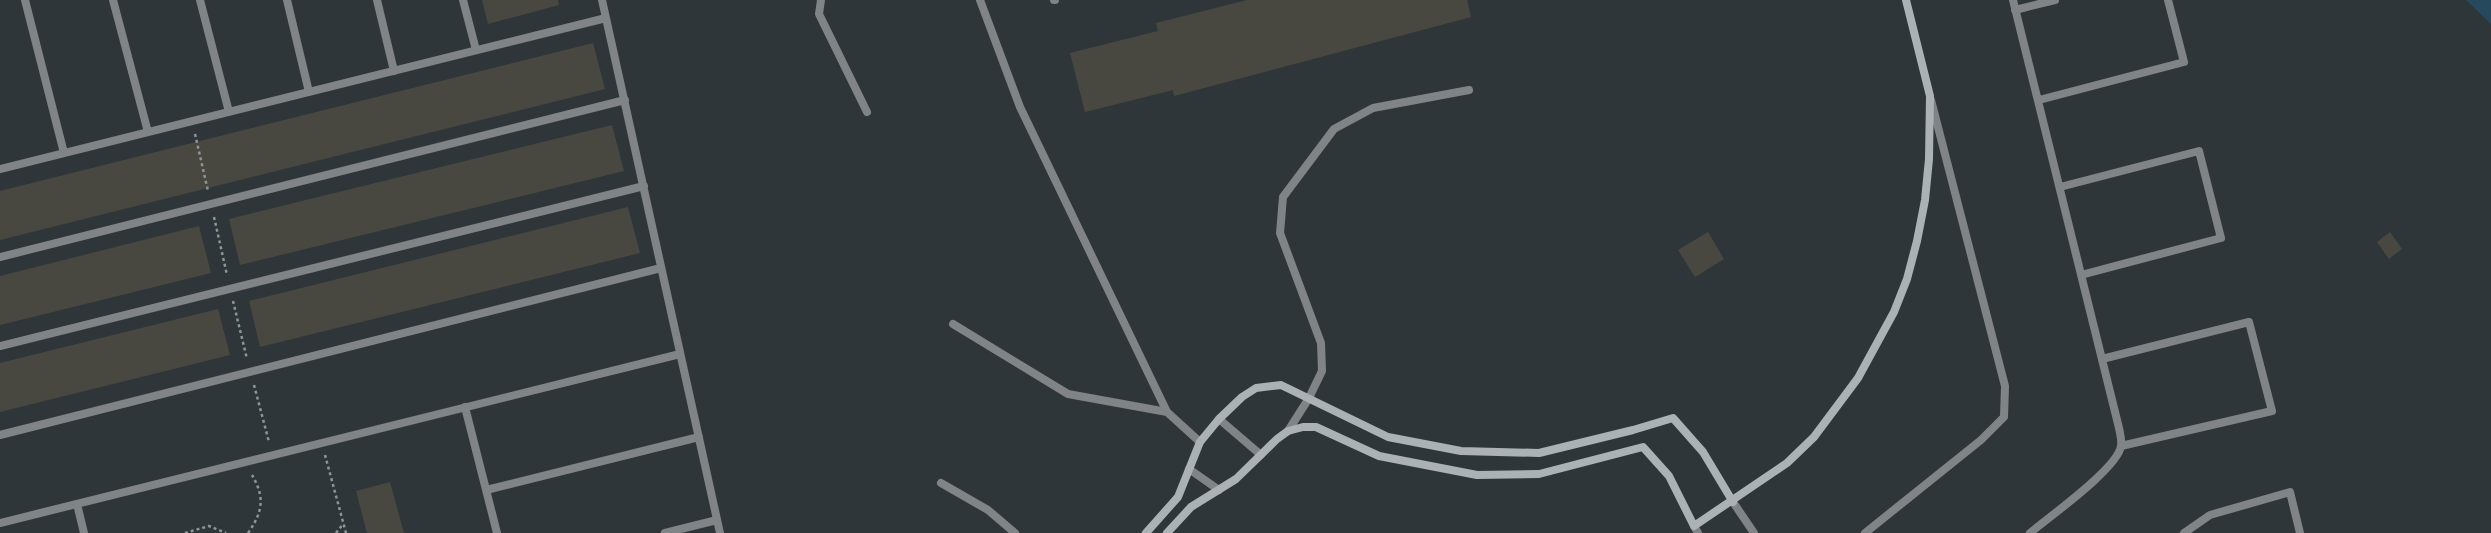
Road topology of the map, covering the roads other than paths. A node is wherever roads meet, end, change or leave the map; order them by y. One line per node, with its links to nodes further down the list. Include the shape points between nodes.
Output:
1 (25, 0): 26 (street)
2 (113, 0): 25 (street)
3 (200, 0): 23 (street)
4 (287, 0): 19 (street)
5 (377, 0): 17 (street)
6 (463, 0): 16 (street)
7 (602, 0): 15 (street)
8 (821, 0): 24 (street, via 819,14)
9 (980, 0): 39 (street, via 1020,107)
10 (1906, 0): 20 (street)
11 (2013, 0): 14 (street)
12 (2055, 0): 14 (street)
13 (2168, 0): 22 (street, via 2184,62)
14 (2015, 10): 22 (street)
15 (606, 18): 16 (street); 21 (street)
16 (476, 50): 17 (street)
17 (394, 71): 19 (street)
18 (1469, 90): 37 (street, via 1373,108 1334,129 1283,197 1280,233 1321,343 1322,371)
19 (309, 92): 23 (street)
20 (1930, 96): 51 (street, via 1929,159 1925,200 1907,278 1894,312 1858,378 1814,437 1787,463); 64 (street, via 2006,386 2004,417 1981,440)
21 (625, 100): 28 (street); 30 (street)
22 (2039, 100): 29 (street)
23 (229, 112): 25 (street)
24 (867, 112)
25 (148, 132): 26 (street)
26 (64, 153): 27 (street)
27 (0, 169)
28 (644, 186): 31 (street); 34 (street)
29 (2060, 187): 32 (street); 32 (street, via 2199,151 2221,238)
30 (0, 257)
31 (661, 268): 35 (street); 42 (street)
32 (2081, 275): 36 (street)
33 (953, 324): 39 (street, via 1068,394)
34 (0, 346)
35 (680, 354): 38 (street); 43 (street)
36 (2102, 359): 45 (street); 45 (street, via 2249,322 2272,411)
37 (1309, 398): 40 (street, via 1281,385 1256,388 1242,397); 41 (street); 51 (street, via 1388,437 1461,451 1539,453 1673,418 1703,452)
38 (465, 407): 49 (street); 52 (street)
39 (1167, 412): 44 (street)
40 (1219, 419): 44 (street); 46 (street)
41 (1288, 431): 46 (street); 55 (street, via 1316,427 1379,456 1477,475 1539,474 1643,447 1669,476)
42 (0, 435)
43 (699, 437): 49 (street); 53 (street)
44 (1200, 442): 47 (street)
45 (2121, 446): 65 (street, via 2115,460 2104,472)
46 (1261, 455): 50 (street, via 1236,480)
47 (1189, 469): 50 (street); 61 (street, via 1178,496)
48 (941, 483): 60 (street, via 988,510)
49 (486, 490): 57 (street)
50 (1219, 490): 62 (street, via 1190,507)
51 (1733, 502): 55 (street); 63 (street)
52 (77, 504): 54 (street); 56 (street)
53 (717, 520): 58 (street); 59 (street)
54 (0, 523)
55 (1696, 530)
56 (84, 533)
57 (497, 533)
58 (665, 533)
59 (720, 533)
60 (1015, 533)
61 (1146, 533)
62 (1167, 533)
63 (1754, 533)
64 (1865, 533)
65 (2030, 533)
66 (2184, 533): 67 (street, via 2210,516 2290,492)
67 (2300, 533)

